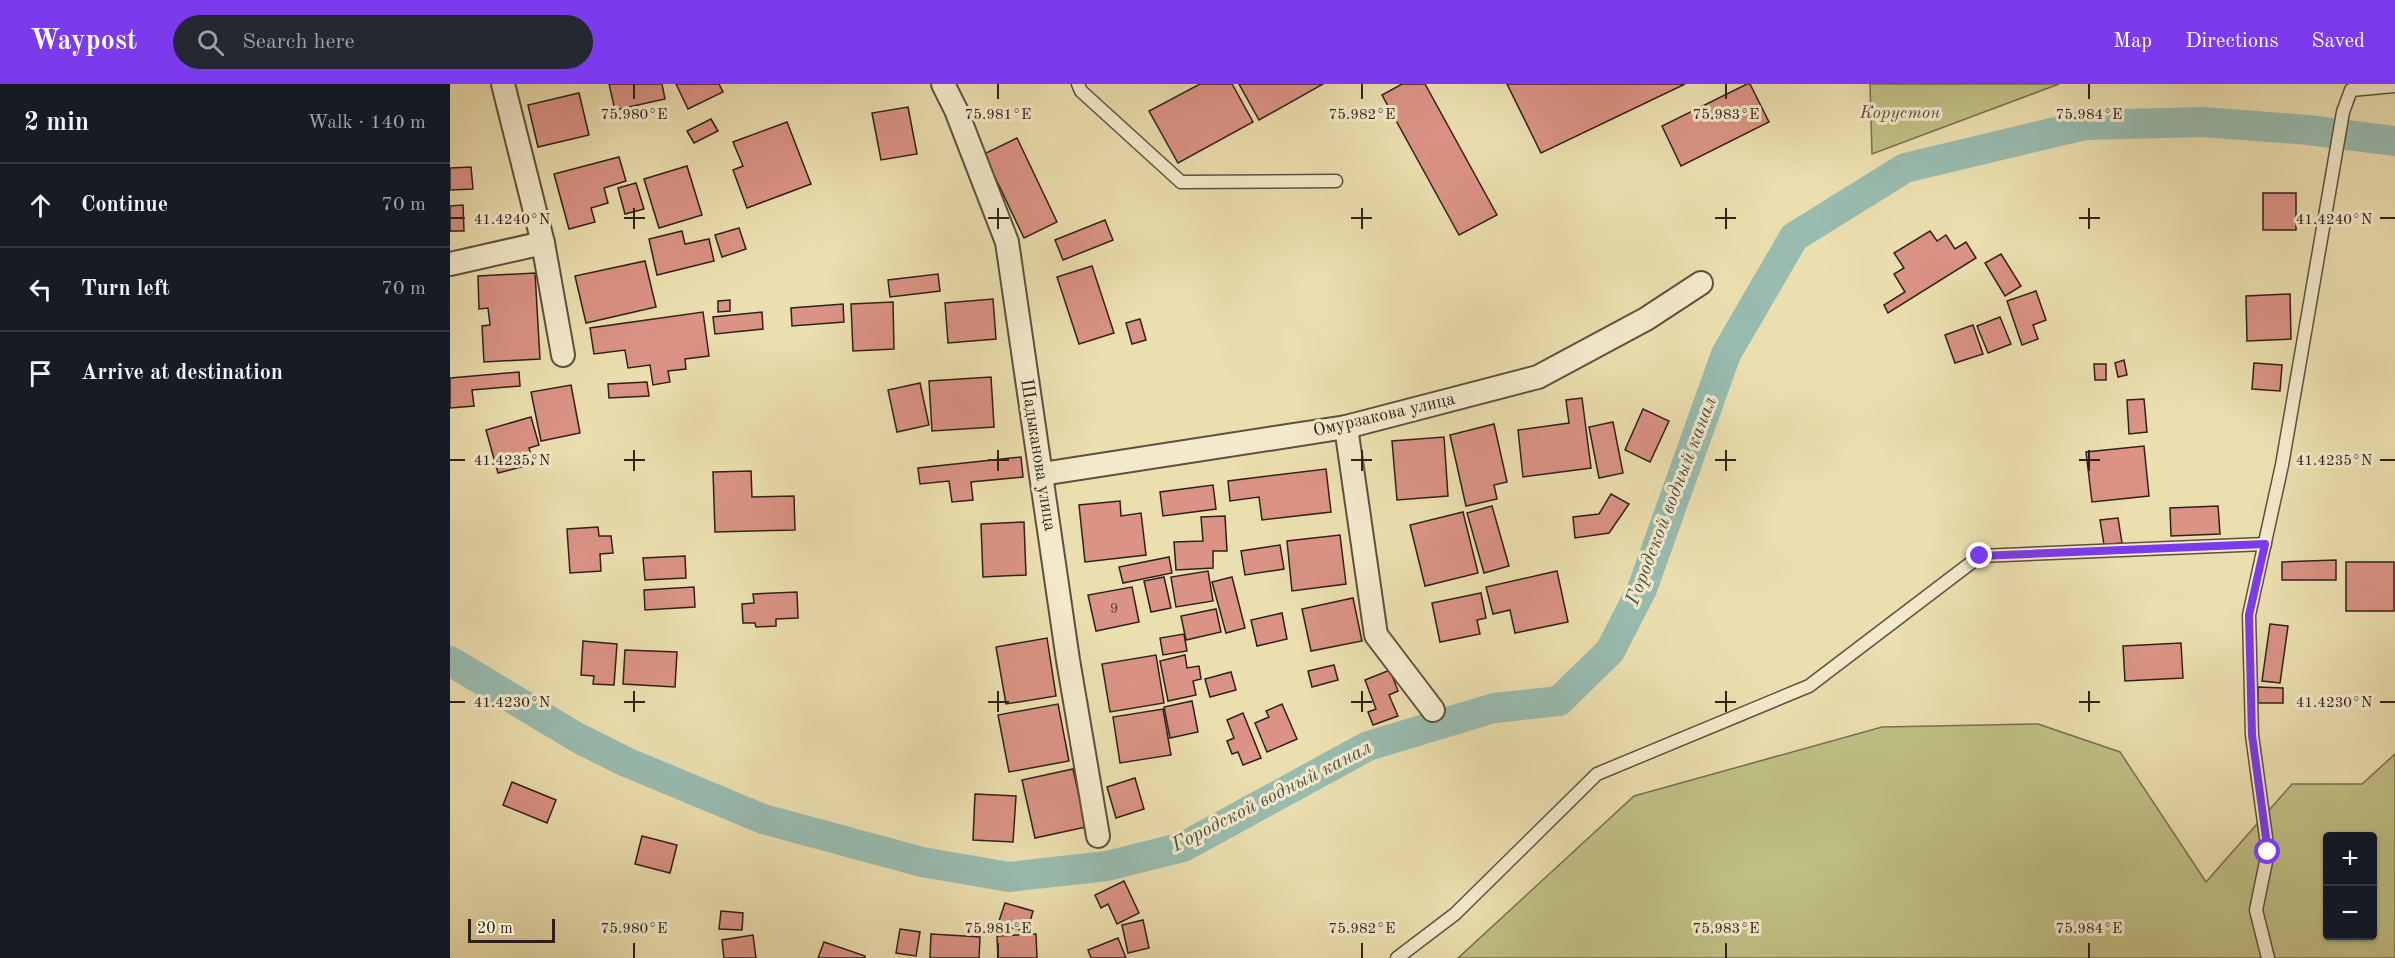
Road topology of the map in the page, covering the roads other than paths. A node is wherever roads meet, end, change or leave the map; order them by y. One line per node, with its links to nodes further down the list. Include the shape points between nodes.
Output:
1 (503, 84): 6 (street)
2 (943, 84): 11 (street, Шадыканова улица, via 1007,242)
3 (1078, 84): 5 (lane, via 1081,91 1181,182)
4 (2395, 86): 12 (lane, via 2351,90 2343,112)
5 (1336, 181)
6 (543, 243): 7 (street); 9 (street)
7 (450, 264)
8 (1701, 283): 10 (street, Омурзакова улица, via 1538,378)
9 (563, 355)
10 (1346, 427): 11 (street, Омурзакова улица); 13 (street, via 1376,635)
11 (1042, 474): 14 (street, Шадыканова улица)
12 (2265, 544): 15 (lane, via 1980,556 1809,686 1597,774 1455,914); 16 (lane, via 2249,615 2252,735 2268,852 2256,910)
13 (1433, 710)
14 (1098, 836)
15 (1397, 958)
16 (2268, 958)

